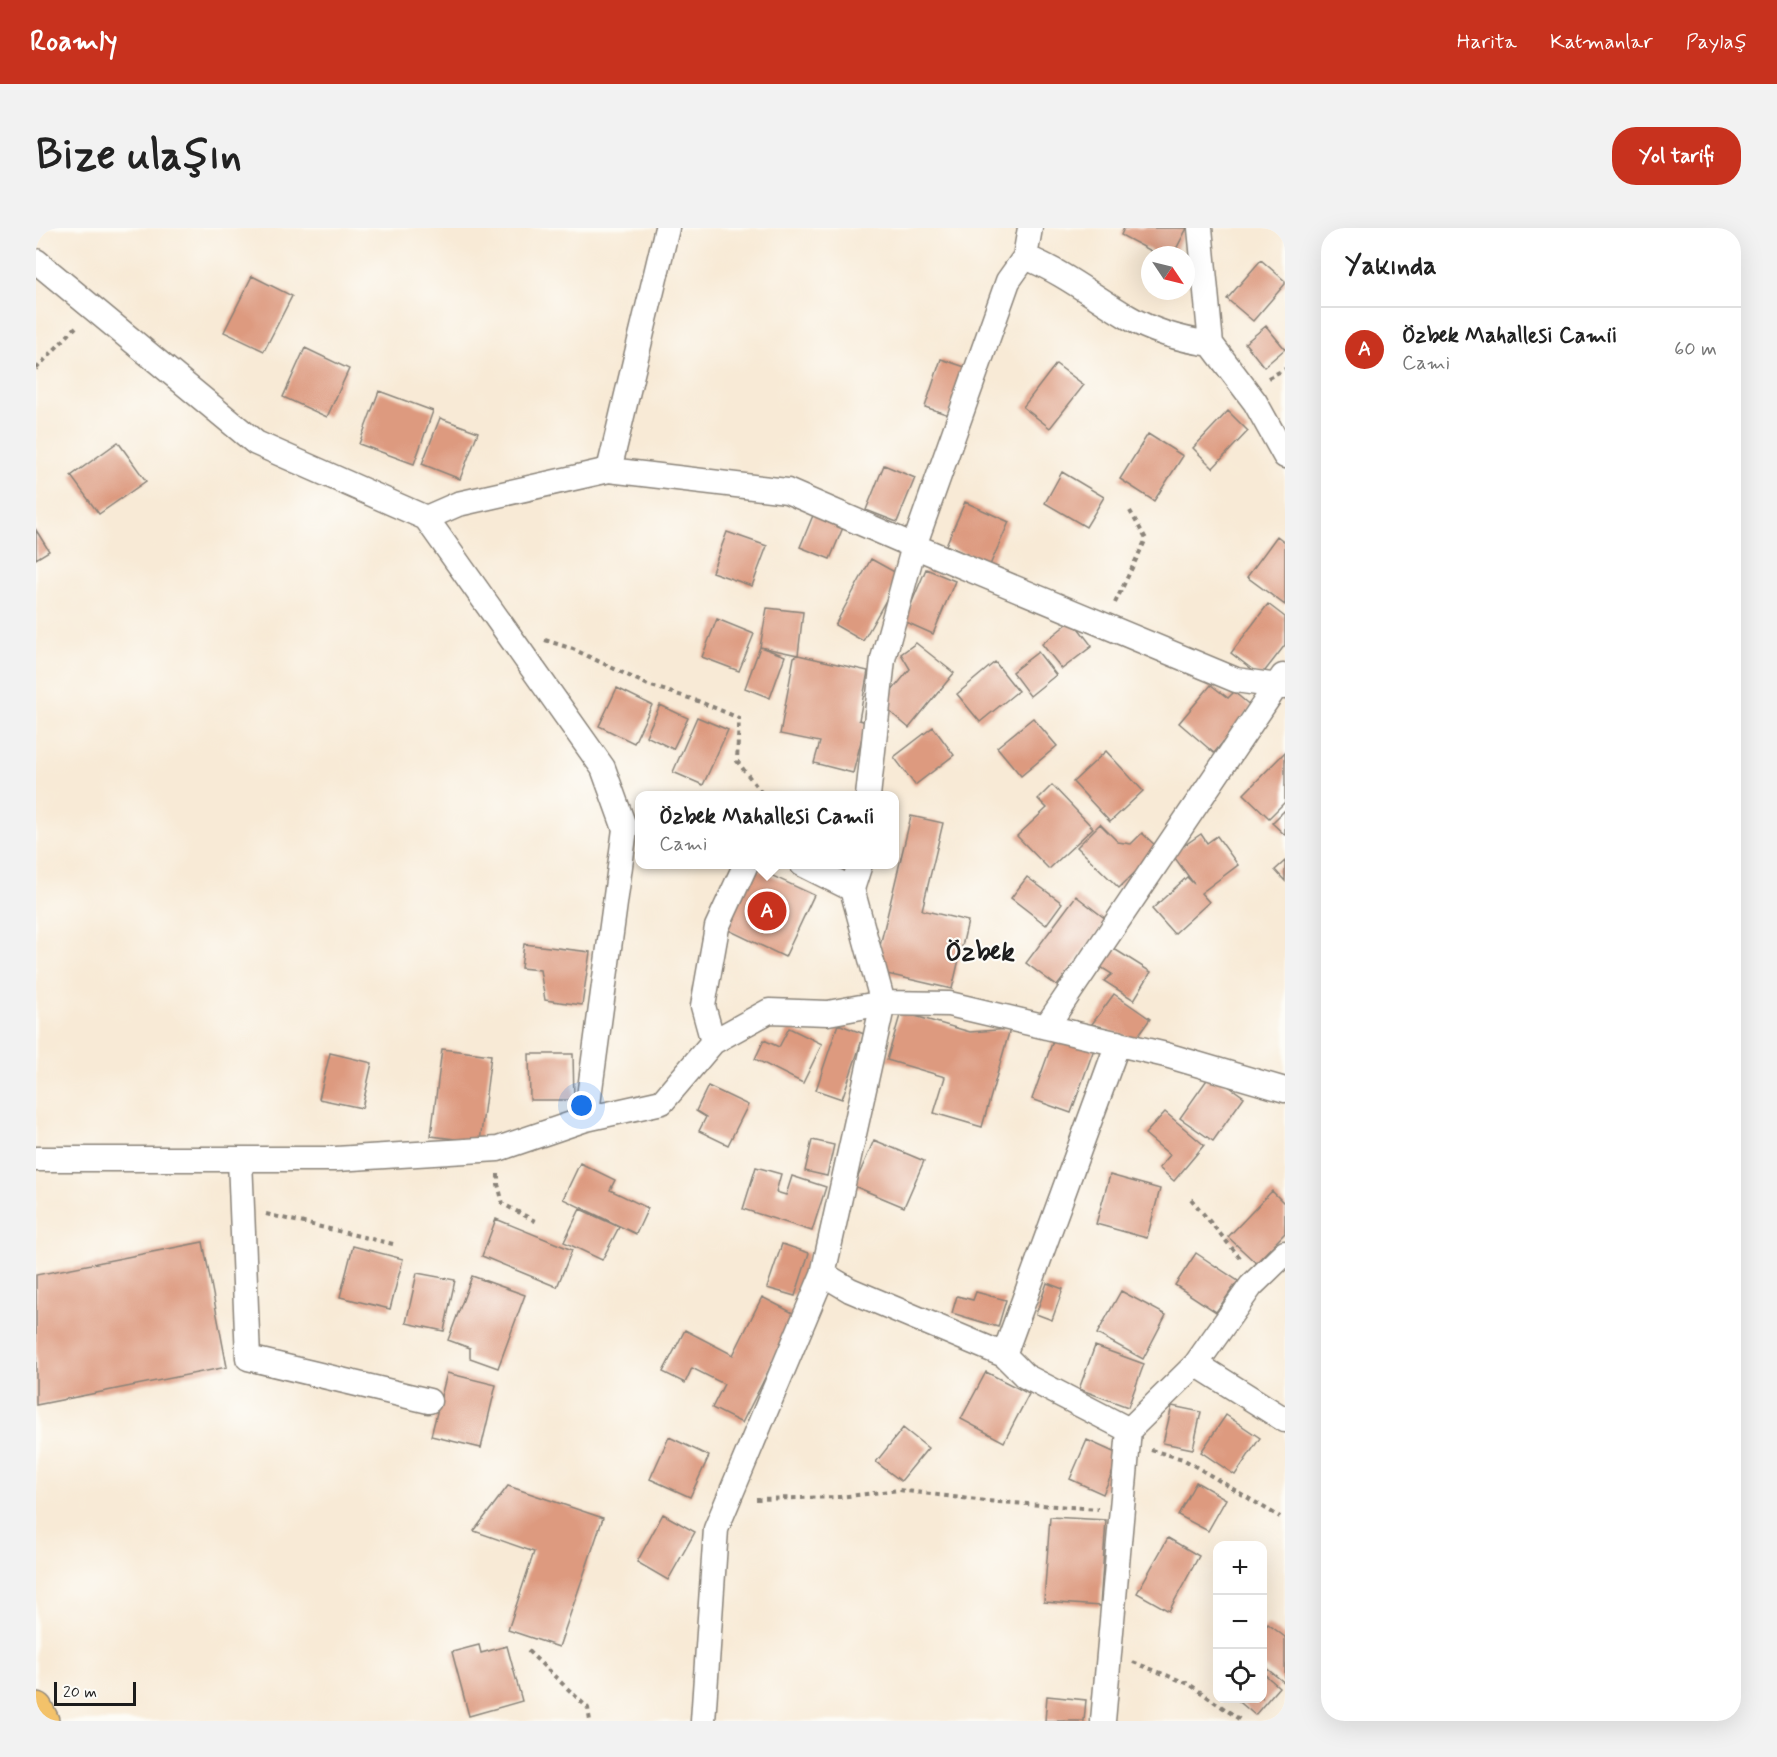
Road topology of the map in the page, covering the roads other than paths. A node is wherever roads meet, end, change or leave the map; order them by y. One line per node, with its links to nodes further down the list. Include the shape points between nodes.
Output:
1 (667, 228): 8 (street)
2 (1030, 228): 4 (street)
3 (1200, 228): 6 (street)
4 (1025, 257): 6 (street, via 1048,266 1131,319 1185,341); 10 (street, via 1008,281)
5 (36, 261): 9 (street, via 256,443)
6 (1211, 344): 7 (street, via 1255,402)
7 (1285, 456)
8 (609, 470): 9 (street, via 458,504); 10 (street, via 787,491)
9 (426, 519): 22 (street, via 603,768 625,829)
10 (914, 546): 11 (street, via 1236,680); 12 (street, via 883,659)
11 (1282, 682): 18 (street)
12 (868, 791)
13 (744, 869): 19 (street, via 715,938 703,1006)
14 (812, 869): 16 (street)
15 (858, 869): 16 (street)
16 (852, 889): 17 (street)
17 (883, 1003): 18 (street, via 949,1004); 19 (street, via 828,1014 769,1011); 26 (street)
18 (1046, 1027): 20 (street)
19 (713, 1042): 22 (street, via 662,1102)
20 (1118, 1043): 21 (street); 27 (street)
21 (1285, 1090)
22 (586, 1119): 24 (street, via 498,1149 336,1159)
23 (36, 1159): 24 (street)
24 (240, 1159): 29 (street, via 248,1358)
25 (1285, 1253): 28 (street, via 1251,1287)
26 (823, 1274): 27 (street, via 850,1290); 33 (street, via 716,1529)
27 (1004, 1354): 31 (street, via 1025,1376)
28 (1196, 1364): 30 (street); 31 (street)
29 (429, 1401)
30 (1285, 1420)
31 (1128, 1437): 35 (street)
32 (36, 1709): 34 (highway)
33 (699, 1719)
34 (42, 1721)
35 (1102, 1721)

